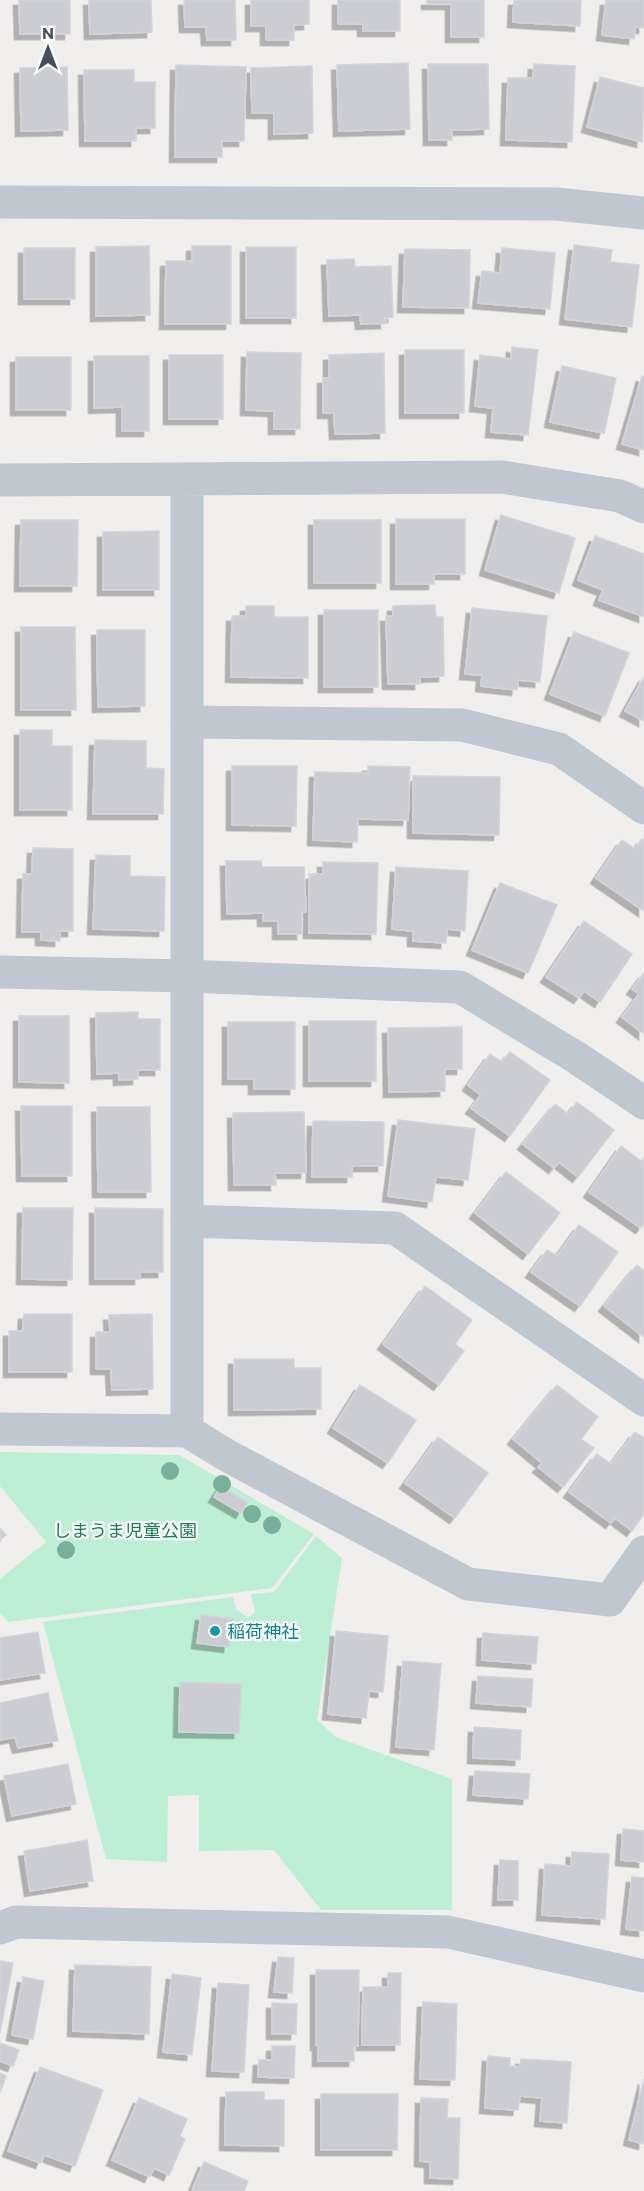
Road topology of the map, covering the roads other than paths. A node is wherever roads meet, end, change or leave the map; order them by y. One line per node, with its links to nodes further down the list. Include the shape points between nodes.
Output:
1 (0, 202): 2 (street, via 556,204)
2 (644, 213)
3 (187, 479): 4 (street); 5 (street, via 502,477 620,496); 6 (street)
4 (0, 480)
5 (644, 507)
6 (187, 722): 7 (street, via 462,725 559,749); 9 (street)
7 (644, 808)
8 (0, 972): 9 (street)
9 (187, 976): 10 (street, via 460,987); 11 (street)
10 (644, 1103)
11 (187, 1221): 12 (street, via 394,1228); 14 (street)
12 (644, 1400)
13 (0, 1429): 14 (street)
14 (187, 1431): 15 (street, via 468,1584 610,1600)
15 (644, 1552)
16 (0, 1928): 17 (street, via 16,1922 448,1932)
17 (644, 1976)

